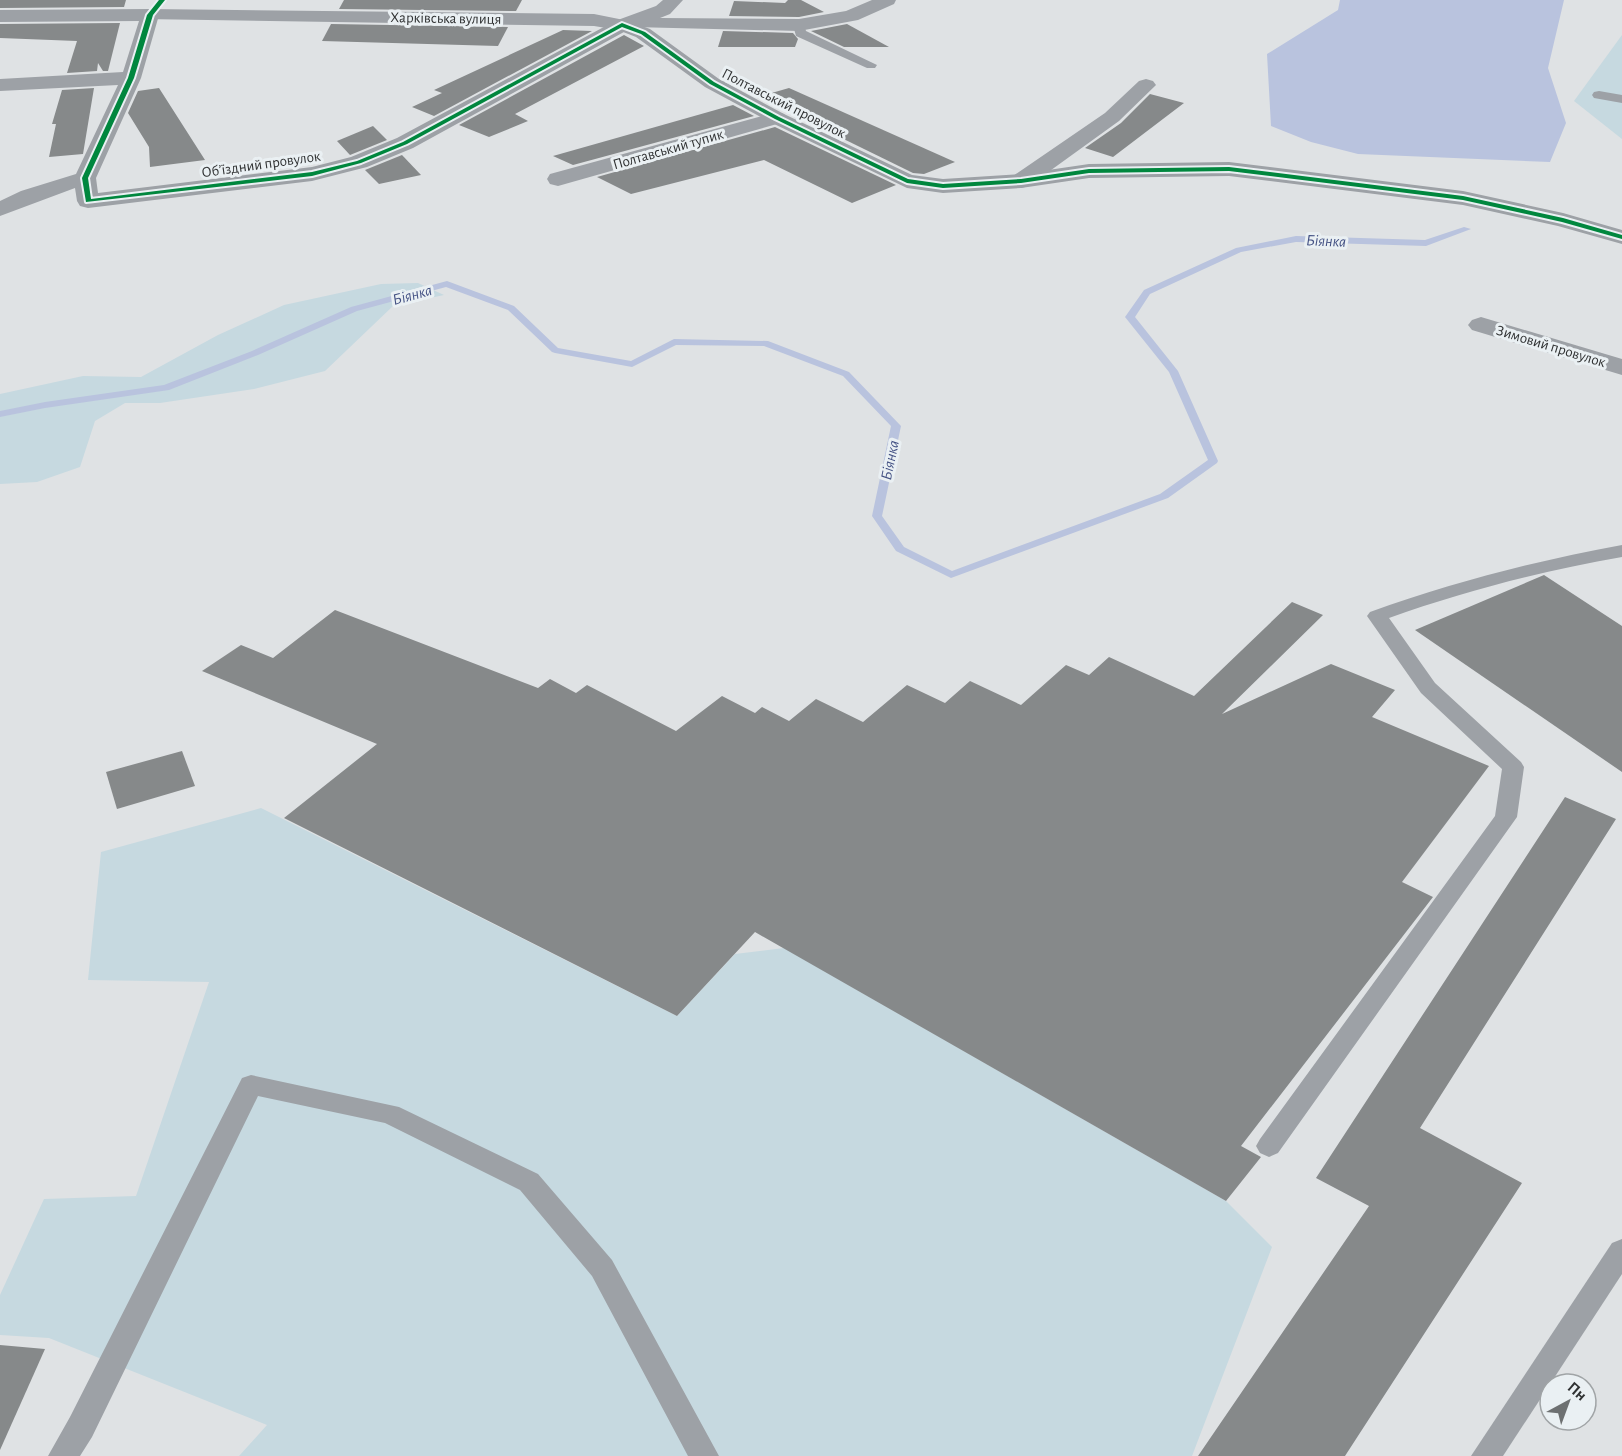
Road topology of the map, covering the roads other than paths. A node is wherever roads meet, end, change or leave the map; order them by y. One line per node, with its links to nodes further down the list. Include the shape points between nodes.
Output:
1 (674, 0): 5 (street, via 663,10)
2 (887, 0): 6 (street, Харківська вулиця, via 851,16)
3 (156, 7): 4 (street, Харківська вулиця); 5 (street, Харківська вулиця, via 594,20); 8 (street)
4 (0, 16)
5 (622, 25): 6 (street, Харківська вулиця); 13 (street, Полтавський провулок, via 643,33 712,83); 14 (street, Обʼїздний провулок, via 405,143 360,162 312,174 88,201)
6 (799, 25): 7 (lane, via 800,33)
7 (871, 65)
8 (131, 78): 9 (street); 14 (street)
9 (0, 85)
10 (1146, 85): 16 (street, via 1112,117)
11 (1599, 95): 12 (lane)
12 (1622, 99)
13 (777, 118): 15 (street, Полтавський тупик); 16 (street, Полтавський провулок, via 907,181 943,186)
14 (85, 178): 17 (street)
15 (558, 179)
16 (1021, 181): 18 (street, Полтавський провулок, via 1089,171 1229,170 1463,198)
17 (0, 209)
18 (1622, 237)
19 (1481, 325): 20 (street, Зимовий провулок)
20 (1622, 367)
21 (1622, 551): 22 (lane, via 1447,591 1377,616 1428,688 1513,767 1506,817)
22 (1269, 1146)
23 (1622, 1251): 26 (lane)
24 (63, 1456): 25 (lane, via 251,1085 390,1114 529,1182 602,1268)
25 (704, 1456)
26 (1486, 1456)

